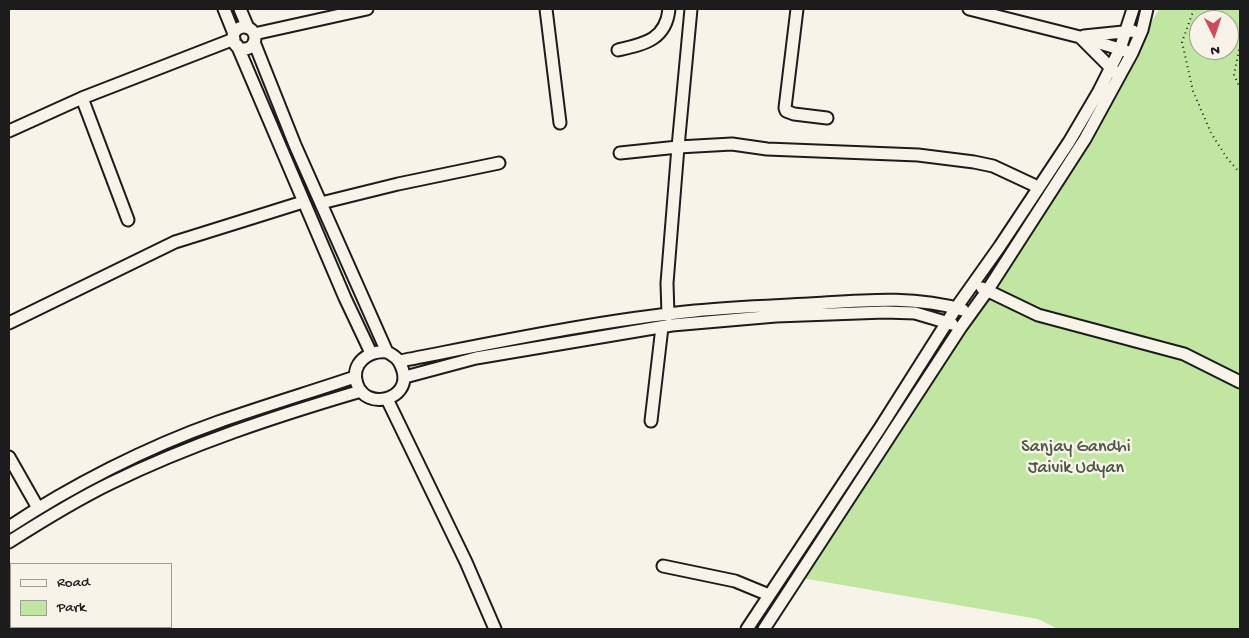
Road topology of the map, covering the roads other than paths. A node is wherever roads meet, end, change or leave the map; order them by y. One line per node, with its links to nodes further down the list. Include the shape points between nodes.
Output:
1 (224, 9): 15 (street)
2 (240, 9): 13 (street)
3 (367, 9): 13 (street)
4 (546, 9): 23 (street)
5 (669, 9): 17 (street, via 665,24 653,39)
6 (691, 9): 25 (street)
7 (797, 9): 22 (street, via 785,108 794,114)
8 (969, 9): 14 (street)
9 (1134, 9): 12 (street)
10 (1147, 9): 11 (street)
11 (1142, 30): 12 (street); 18 (street)
12 (1126, 32): 14 (street); 16 (street)
13 (252, 34): 15 (street, via 240,28); 15 (street, via 248,48); 30 (street)
14 (1080, 37): 16 (street); 19 (street)
15 (235, 39): 21 (street); 29 (street)
16 (1120, 49): 18 (street); 19 (street)
17 (618, 50)
18 (1132, 53): 20 (street)
19 (1111, 68): 20 (street); 28 (street, via 1069,142)
20 (1120, 76): 33 (street, via 1086,139)
21 (82, 98): 24 (street); 31 (street)
22 (827, 118)
23 (560, 123)
24 (9, 131)
25 (678, 146): 26 (street); 28 (street, via 732,144 767,149 928,156 993,166); 36 (street, via 667,283)
26 (620, 153)
27 (499, 163): 30 (street)
28 (1038, 187): 32 (street)
29 (303, 202): 38 (street, via 175,242); 42 (street)
30 (321, 203): 41 (street)
31 (128, 220)
32 (973, 283): 33 (street); 34 (street)
33 (987, 291): 35 (street); 46 (street, via 1038,315 1184,354)
34 (956, 308): 35 (street); 36 (street, via 877,301); 37 (street)
35 (971, 313): 40 (street)
36 (668, 315): 43 (street, via 526,337)
37 (947, 322): 39 (street, via 915,313 885,312 776,316); 40 (street); 55 (street)
38 (9, 324)
39 (662, 327): 45 (street, via 476,358); 49 (street)
40 (961, 327): 58 (street)
41 (387, 352): 42 (street); 43 (street)
42 (371, 353): 44 (street, via 359,363)
43 (400, 362): 45 (street)
44 (355, 377): 47 (street); 51 (street, via 217,423 136,456)
45 (405, 377): 48 (street, via 399,391)
46 (1240, 382)
47 (361, 391): 48 (street, via 372,399); 53 (street, via 295,410 146,467 54,513)
48 (387, 399): 56 (street)
49 (651, 421)
50 (9, 457): 51 (street)
51 (38, 508): 52 (street)
52 (9, 528)
53 (9, 542)
54 (663, 566): 55 (street, via 735,581)
55 (770, 595): 57 (street)
56 (495, 629)
57 (747, 629)
58 (764, 629)

